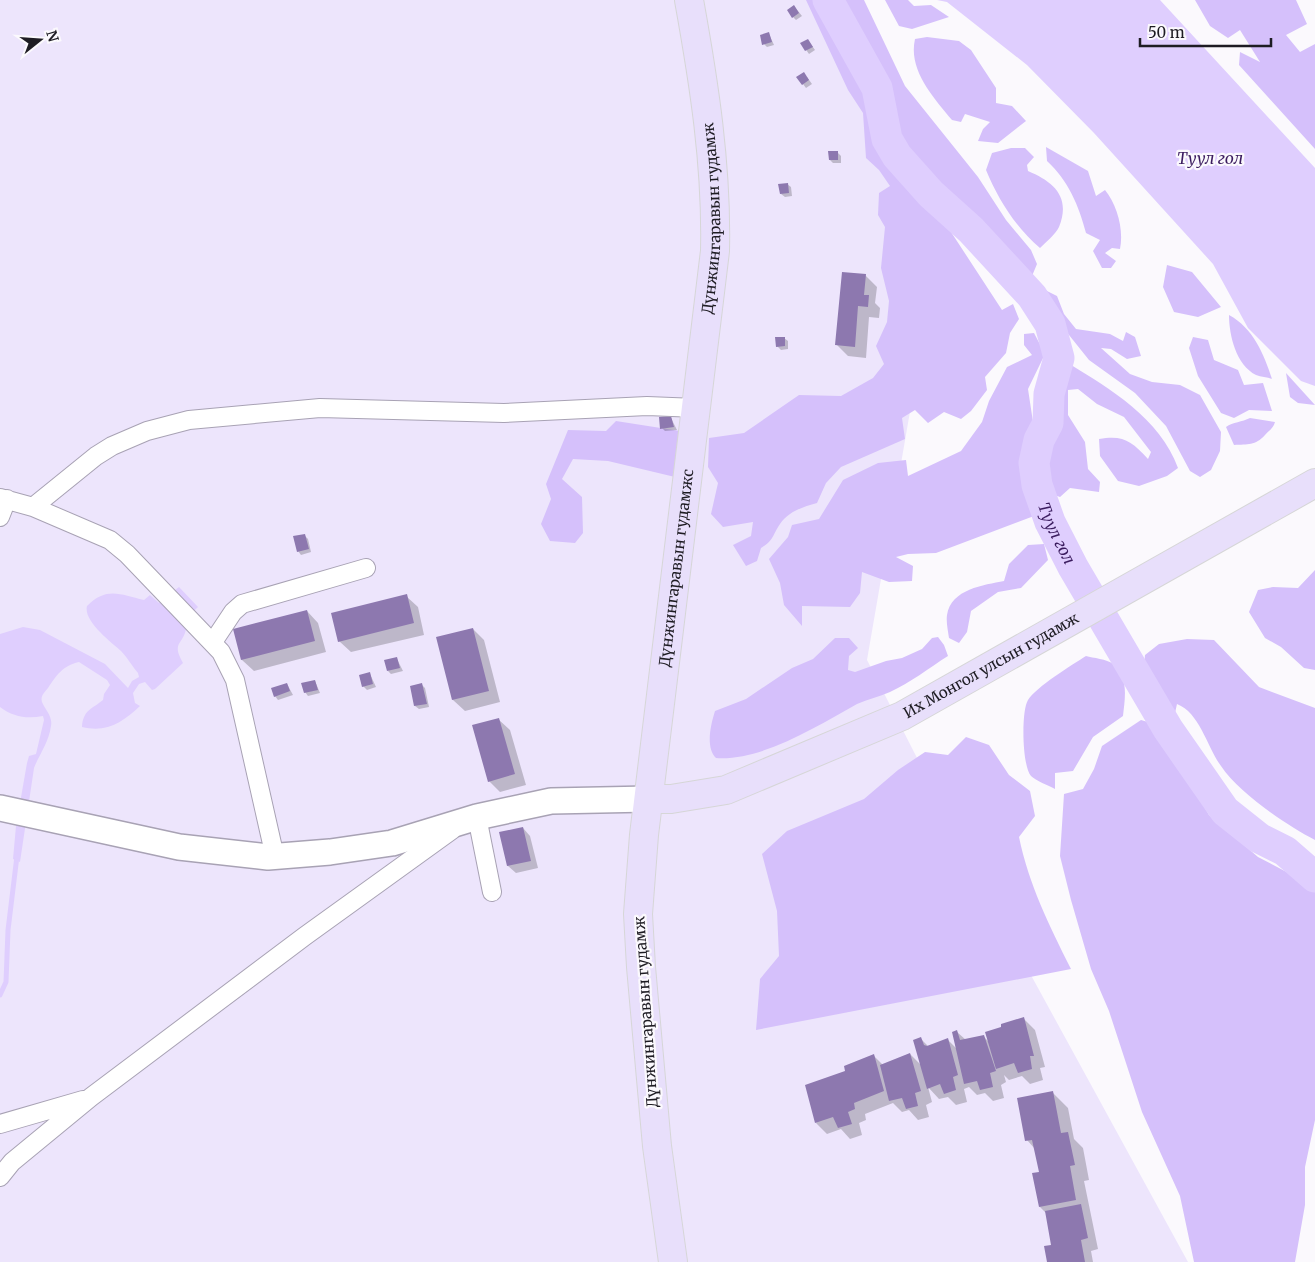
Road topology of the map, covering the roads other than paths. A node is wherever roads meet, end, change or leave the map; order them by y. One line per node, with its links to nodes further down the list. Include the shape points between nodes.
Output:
1 (690, 0): 2 (main road, Дүнжингаравын гудамж, via 710,128 716,211 715,250)
2 (697, 408): 5 (street, via 647,406 504,413 320,408 189,420 147,431 112,446); 9 (main road, Дүнжингаравын гудамжс)
3 (1315, 483): 10 (main road, Их Монгол улсын гудамж, via 902,716 726,790 671,799)
4 (4, 498): 5 (street); 6 (street)
5 (33, 508): 8 (street, via 110,540 128,554)
6 (0, 517)
7 (366, 568): 8 (street, via 242,604)
8 (213, 642): 13 (street, via 235,680)
9 (657, 731): 10 (main road, Дүнжингаравын гудамж)
10 (649, 798): 12 (street, via 551,801); 18 (main road, Дүнжингаравын гудамж, via 641,865 639,940 653,1111)
11 (8, 810): 13 (street, via 218,853)
12 (471, 819): 13 (street, via 392,843); 14 (street); 15 (street, via 305,936)
13 (275, 857)
14 (492, 892)
15 (91, 1097): 16 (street); 17 (street, via 12,1162)
16 (0, 1124)
17 (0, 1177)
18 (673, 1262)

